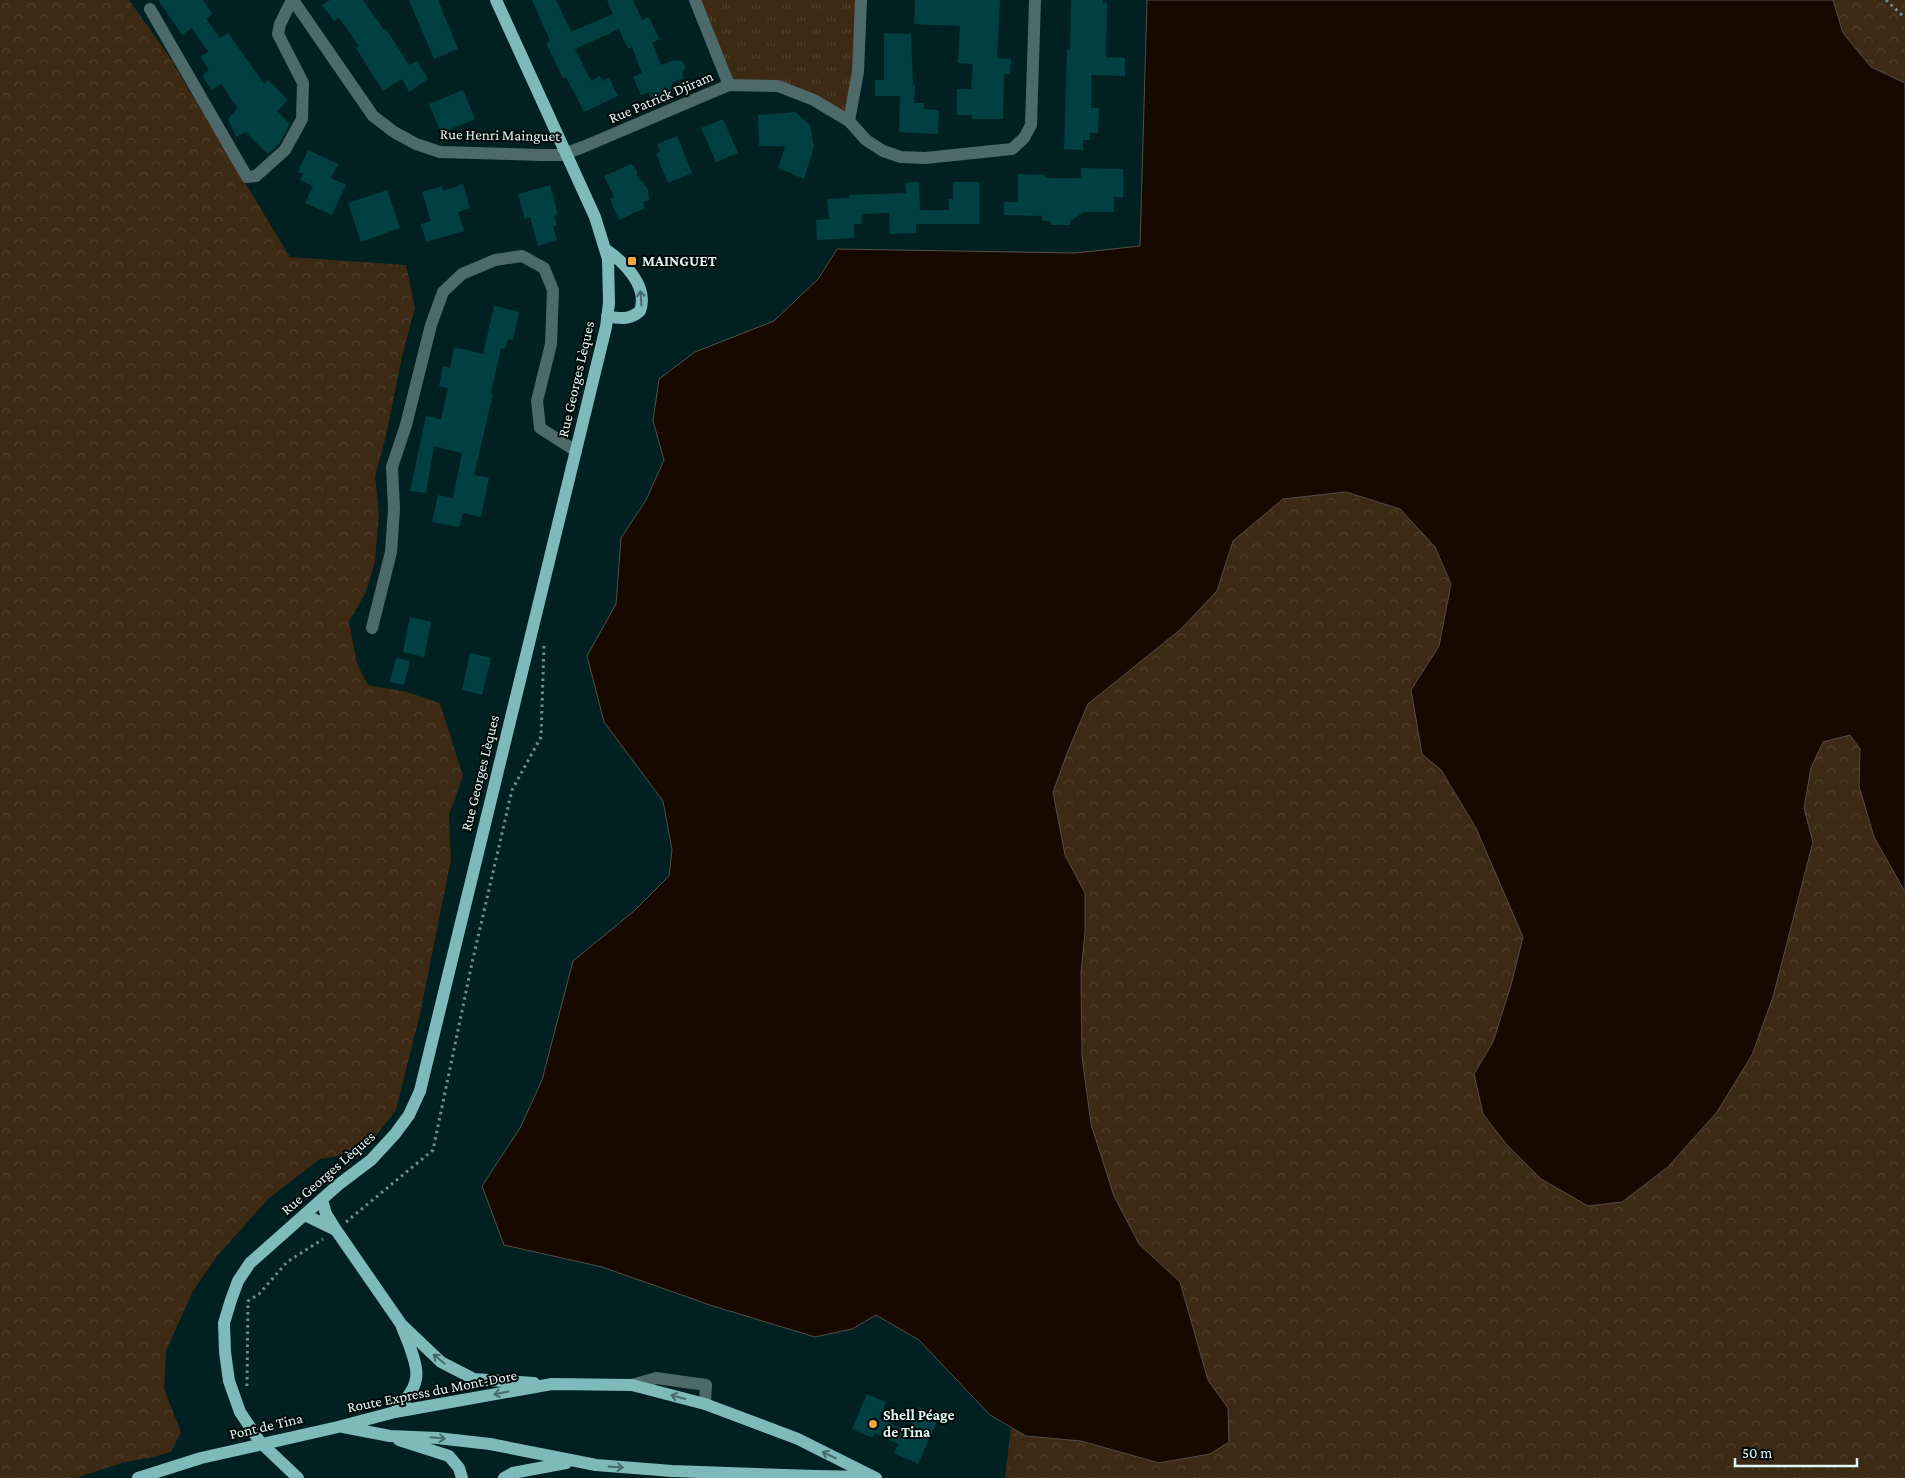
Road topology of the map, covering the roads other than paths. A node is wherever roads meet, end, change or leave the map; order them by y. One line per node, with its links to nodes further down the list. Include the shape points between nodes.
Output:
1 (292, 0): 6 (street, via 278,34 303,83 302,119 285,150 256,176 247,177); 9 (street, Rue Henri Mainguet, via 373,116 394,132 440,152)
2 (496, 0): 9 (main road, Rue Georges Lèques)
3 (695, 0): 7 (street)
4 (861, 0): 8 (street, via 858,72)
5 (1035, 0): 8 (street, Rue Patrick Djiram, via 1031,125 1012,150 925,158 901,157 866,140)
6 (150, 9)
7 (729, 85): 8 (street, Rue Patrick Djiram, via 778,86 814,100); 9 (street, Rue Patrick Djiram)
8 (849, 121)
9 (567, 153): 10 (main road, Rue Georges Lèques)
10 (605, 249): 11 (main road, Rue Georges Lèques, via 609,277); 11 (main road, one-way to 10, via 631,317 640,311 643,298 628,270)
11 (607, 316): 12 (main road, Rue Georges Lèques)
12 (576, 451): 13 (street, via 540,428 537,401 551,344 553,290 544,268 522,256 495,260 462,274 443,292 431,325 392,467 391,552); 14 (main road, Rue Georges Lèques, via 420,1091 395,1134 371,1160)
13 (372, 628)
14 (322, 1200): 15 (main road, Rue Georges Lèques); 16 (main road)
15 (305, 1214): 16 (main road); 27 (main road, Rue Georges Lèques, via 250,1263 238,1281 224,1322 229,1381 240,1412 260,1442)
16 (336, 1230): 17 (main road)
17 (402, 1324): 18 (main road, one-way to 17, via 474,1378 441,1362); 21 (main road, via 415,1362 416,1379 406,1400)
18 (552, 1384): 19 (main road, Route Express du Mont-Dore); 21 (main road, Route Express du Mont-Dore, one-way to 21)
19 (632, 1385): 20 (main road, Route Express du Mont-Dore, one-way to 19); 20 (street, via 656,1378 706,1385)
20 (705, 1404): 25 (main road, Route Express du Mont-Dore, one-way to 20, via 798,1439)
21 (395, 1412): 22 (main road, Route Express du Mont-Dore)
22 (338, 1427): 23 (main road, Route Express du Mont-Dore); 26 (main road, Pont de Tina, via 201,1458)
23 (390, 1436): 24 (main road, Route Express du Mont-Dore, one-way to 24, via 490,1444); 28 (main road, via 449,1456 459,1468)
24 (596, 1465): 25 (main road, Route Express du Mont-Dore, one-way to 25); 29 (main road, via 566,1462 513,1473)
25 (875, 1477)
26 (138, 1478)
27 (298, 1478)
28 (462, 1478)
29 (504, 1478)

